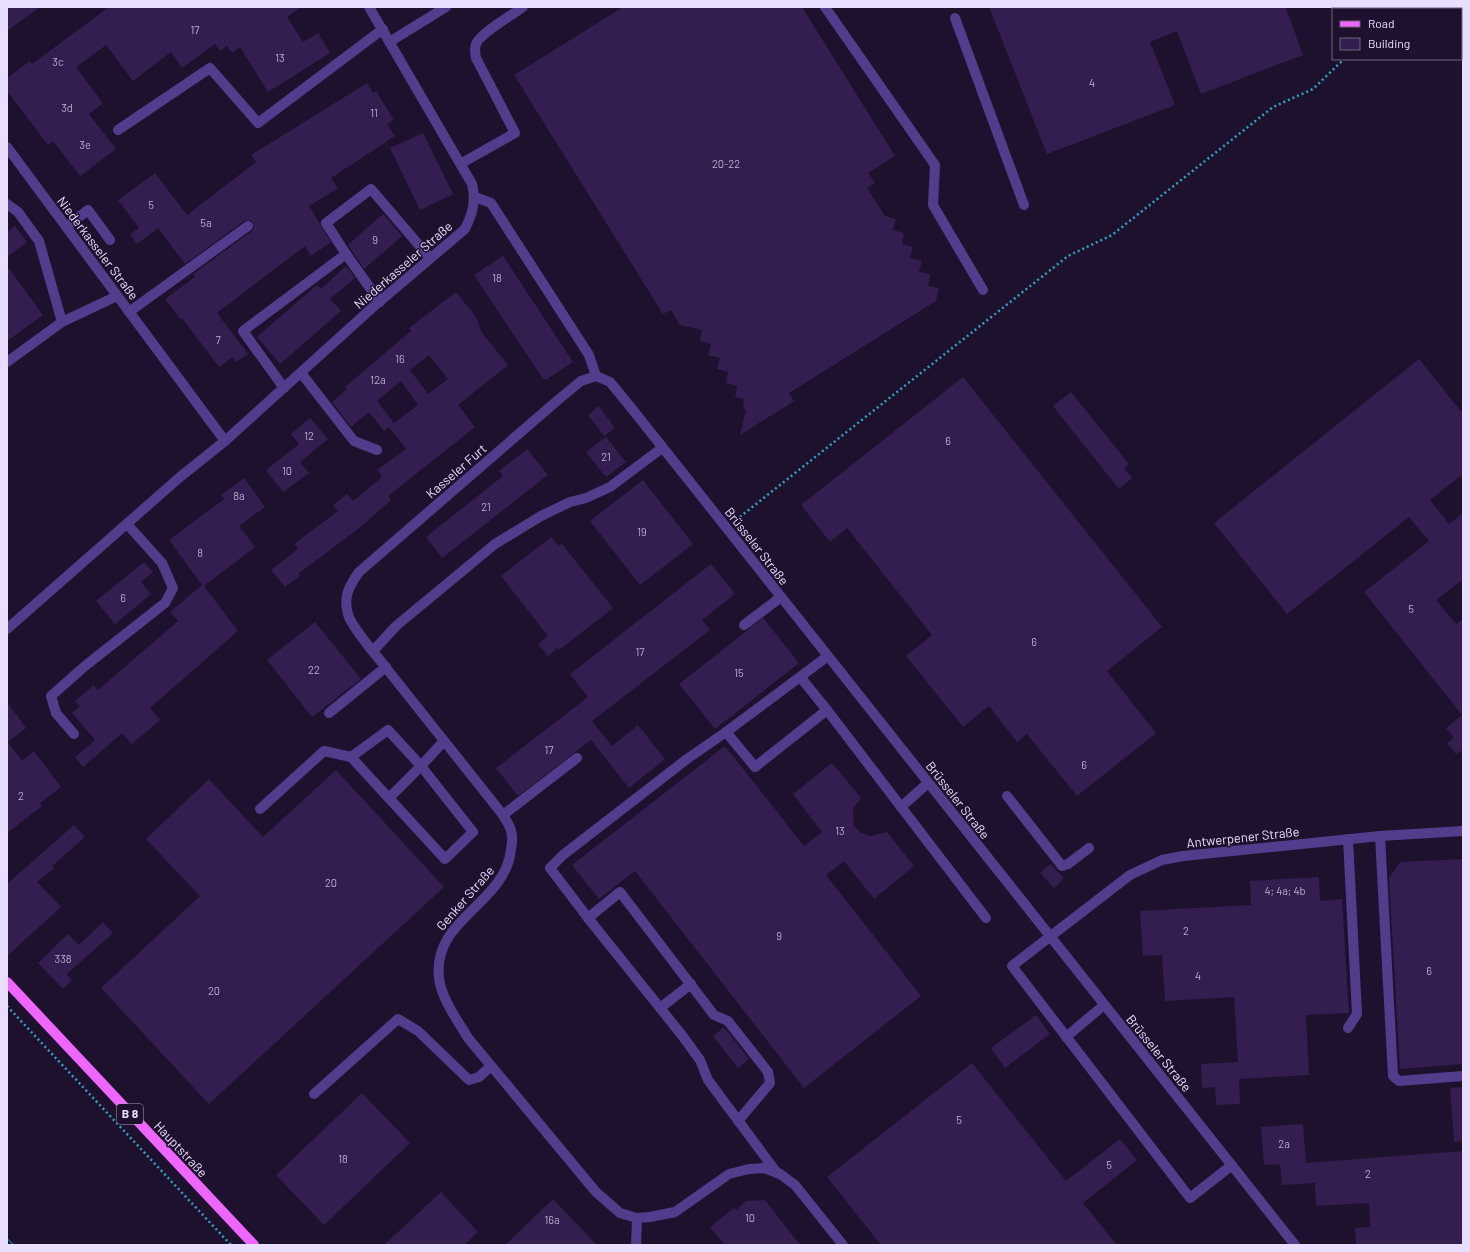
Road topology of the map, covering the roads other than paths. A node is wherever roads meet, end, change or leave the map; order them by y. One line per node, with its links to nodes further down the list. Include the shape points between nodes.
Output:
1 (369, 7): 6 (street, Niederkasseler Straße)
2 (446, 7): 7 (street)
3 (523, 7): 10 (street, via 482,36 476,44 475,51 476,58 515,133)
4 (825, 7): 19 (street, via 935,165 933,205)
5 (955, 18): 13 (street)
6 (383, 29): 7 (street, Niederkasseler Straße); 8 (street, via 258,123 210,68)
7 (391, 41): 10 (street, Niederkasseler Straße)
8 (118, 130)
9 (7, 147): 15 (street, Niederkasseler Straße)
10 (462, 163): 11 (street, Niederkasseler Straße)
11 (475, 197): 18 (street, Niederkasseler Straße, via 471,217 465,228); 26 (street, via 491,203 589,355)
12 (7, 204): 23 (street, via 18,212 39,241)
13 (1024, 205)
14 (248, 226): 22 (street)
15 (66, 227): 16 (street, via 88,210); 20 (street, Niederkasseler Straße)
16 (110, 240)
17 (346, 254): 18 (street, via 326,222 371,189); 21 (street); 27 (street, via 243,332)
18 (430, 258): 21 (street, Niederkasseler Straße)
19 (983, 290)
20 (117, 296): 22 (street, Niederkasseler Straße); 23 (street)
21 (380, 302): 25 (street, Niederkasseler Straße)
22 (129, 312): 28 (street, Niederkasseler Straße)
23 (62, 322): 24 (street)
24 (7, 362)
25 (301, 373): 27 (street, Niederkasseler Straße); 30 (street, via 354,441)
26 (596, 376): 29 (street, Brüsseler Straße, via 610,382); 33 (street, Kasseler Furt, via 581,380 359,572 351,583)
27 (284, 388): 28 (street, Niederkasseler Straße)
28 (225, 441): 31 (street, Niederkasseler Straße)
29 (662, 448): 32 (street, Brüsseler Straße); 36 (street, via 610,488 570,502 541,516 495,544 396,626)
30 (377, 450)
31 (127, 524): 35 (street, Niederkasseler Straße); 43 (street, via 162,563 173,588 165,603 84,666 51,696 56,713)
32 (781, 597): 34 (street); 37 (street, Brüsseler Straße)
33 (346, 598): 36 (street, Genker Straße, via 348,616)
34 (744, 625)
35 (7, 629)
36 (373, 651): 38 (street, Genker Straße)
37 (828, 656): 39 (street); 48 (street, Brüsseler Straße)
38 (386, 667): 41 (street); 44 (street, Genker Straße)
39 (801, 678): 40 (street); 42 (street)
40 (827, 710): 42 (street, via 755,767); 51 (street)
41 (329, 713)
42 (726, 732): 58 (street, via 563,855 550,868)
43 (74, 734)
44 (444, 741): 47 (street); 53 (street, Genker Straße)
45 (351, 757): 47 (street, via 388,730); 50 (street); 52 (street, via 324,751)
46 (577, 758): 53 (street)
47 (420, 766): 50 (street); 50 (street, via 474,832 446,859)
48 (928, 783): 51 (street); 60 (street, Brüsseler Straße)
49 (1008, 796): 57 (street, via 1062,866)
50 (389, 798)
51 (901, 807): 59 (street)
52 (260, 809)
53 (503, 815): 67 (street, Genker Straße, via 512,832 511,854 506,872 452,929 444,942 439,963 439,979 451,1011 468,1038)
54 (1463, 831): 55 (street, Antwerpener Straße)
55 (1380, 836): 56 (street, Antwerpener Straße); 68 (street, via 1393,1076 1399,1081)
56 (1348, 839): 60 (street, Antwerpener Straße, via 1162,860 1130,875); 65 (street, via 1357,1014)
57 (1089, 848)
58 (588, 918): 62 (street, via 620,892); 64 (street)
59 (986, 918)
60 (1050, 937): 63 (street, Brüsseler Straße); 66 (street, Antwerpener Straße, via 1012,966)
61 (7, 982): 75 (main road, Hauptstraße / B 8)
62 (690, 984): 64 (street); 70 (street, via 714,1015 728,1021 768,1072 770,1083)
63 (1104, 1005): 66 (street); 71 (street, Brüsseler Straße)
64 (660, 1008): 70 (street, via 700,1060 708,1080)
65 (1348, 1028)
66 (1066, 1037): 71 (street, via 1190,1198)
67 (491, 1066): 69 (street, via 479,1077 469,1080 418,1031 398,1019); 73 (street, Genker Straße, via 596,1192 620,1213)
68 (1463, 1076)
69 (314, 1094)
70 (738, 1121): 72 (street)
71 (1232, 1164): 77 (street, Brüsseler Straße)
72 (777, 1173): 73 (street, Genker Straße, via 758,1168 735,1172 722,1178 675,1212); 74 (street, Genker Straße, via 801,1191)
73 (637, 1218): 76 (street)
74 (841, 1244)
75 (254, 1245)
76 (636, 1245)
77 (1295, 1245)

